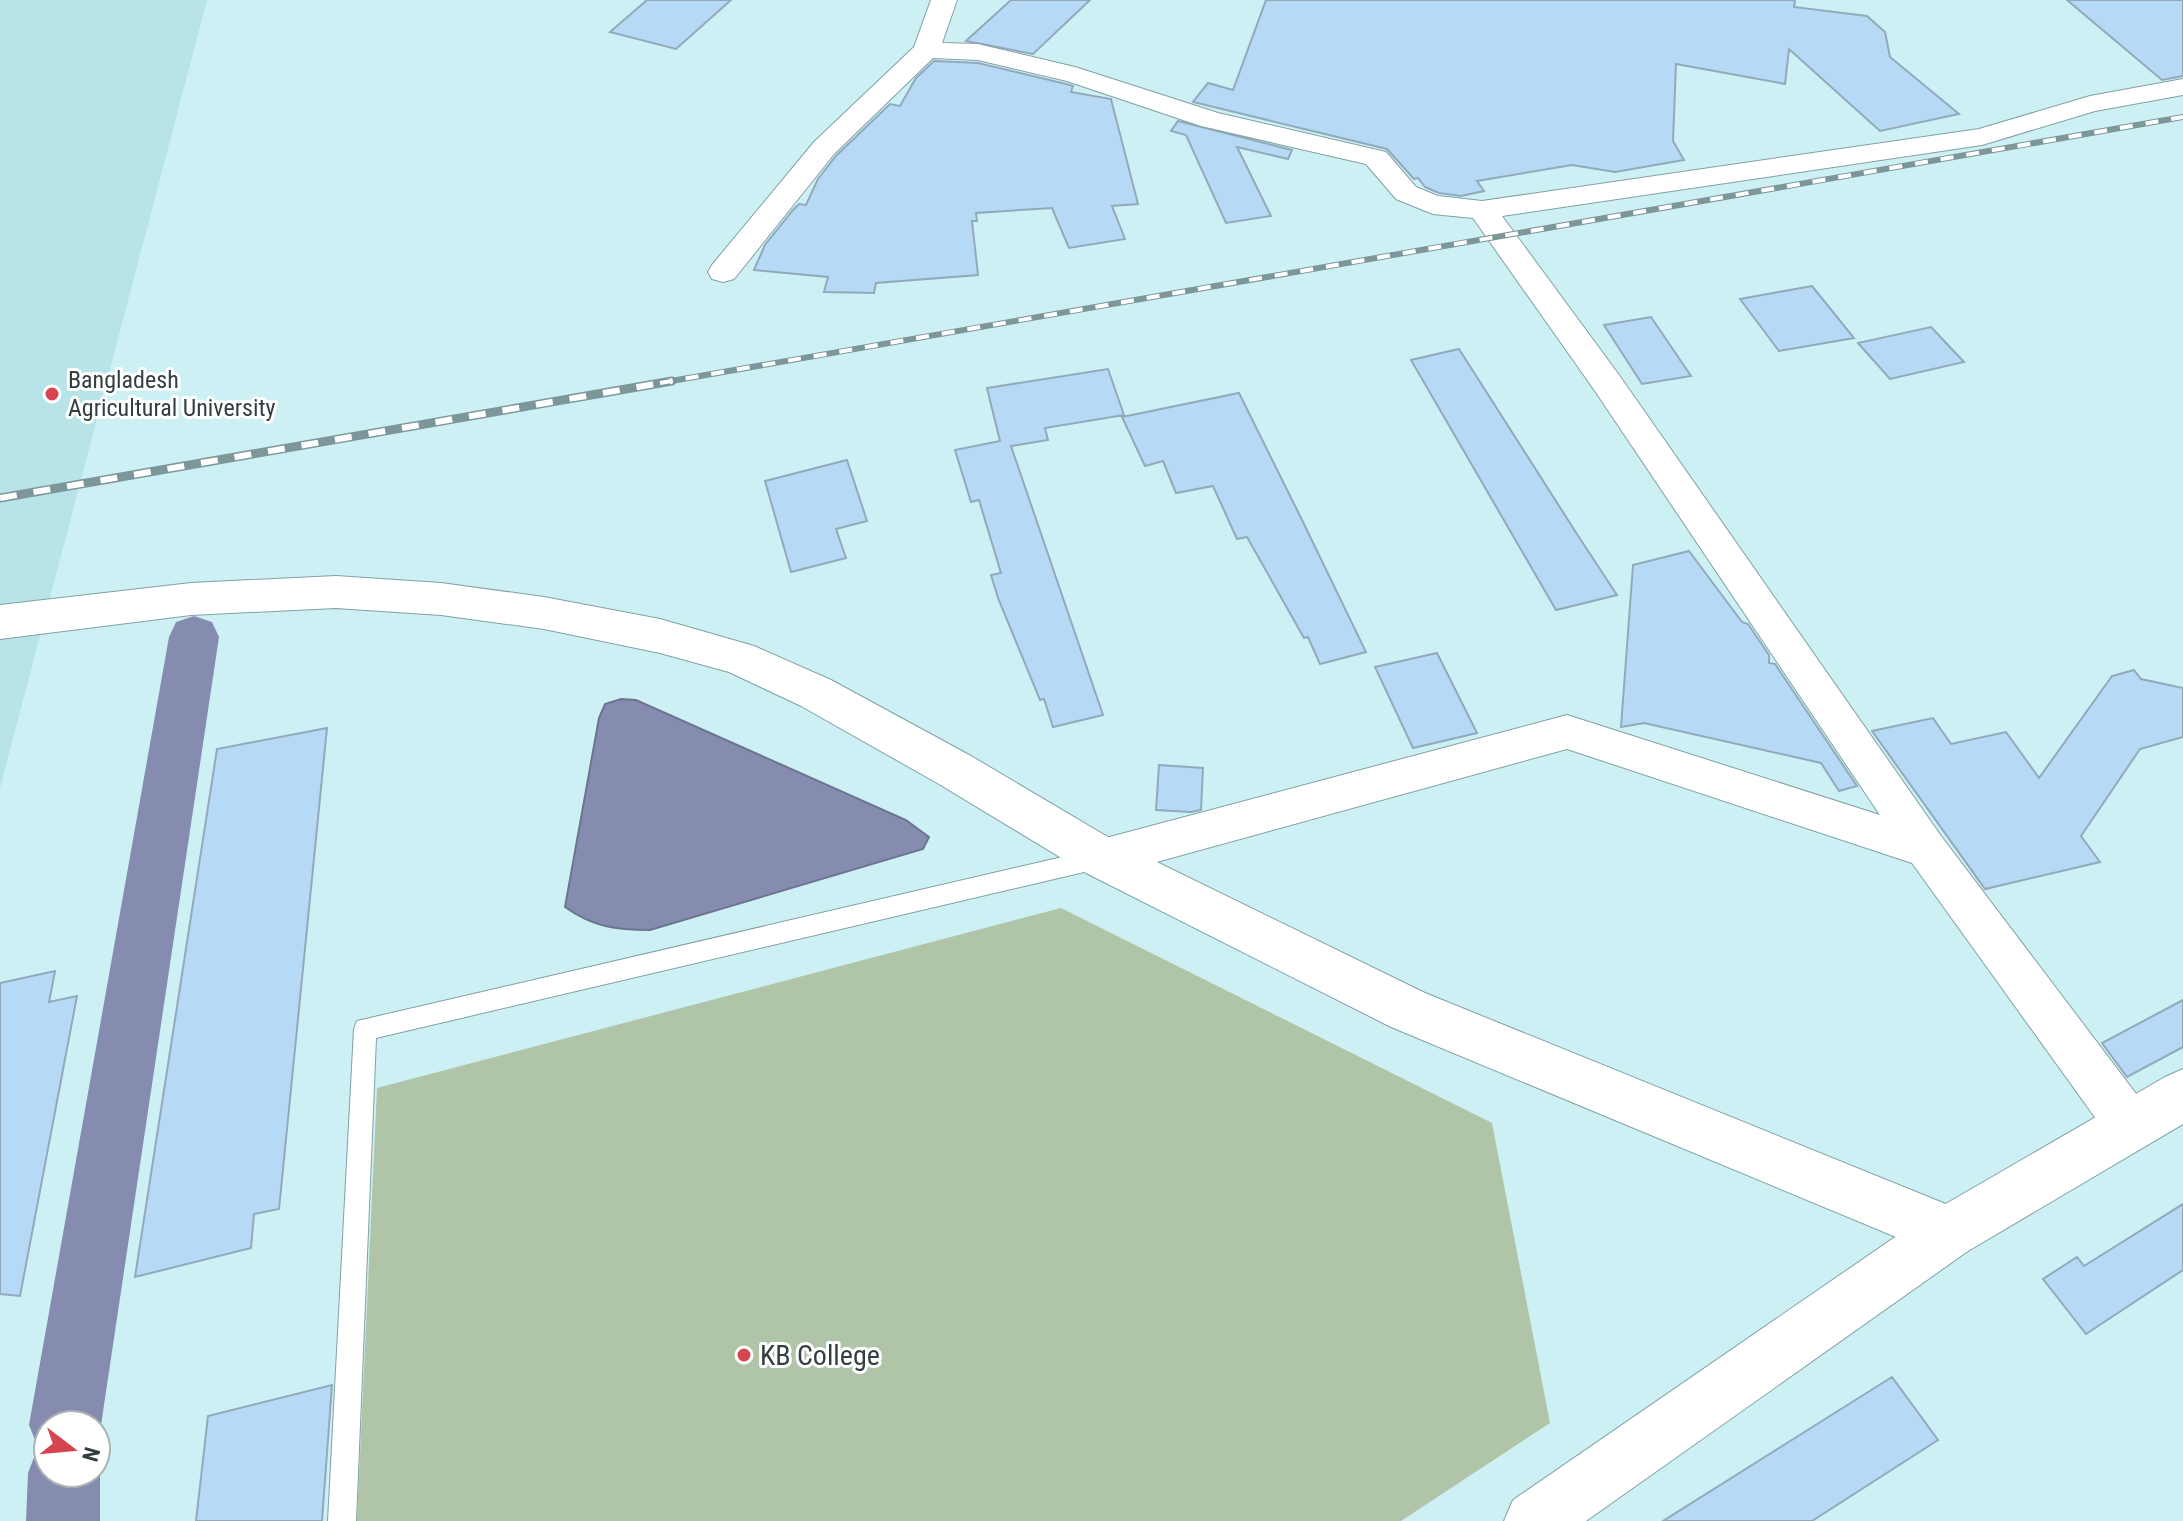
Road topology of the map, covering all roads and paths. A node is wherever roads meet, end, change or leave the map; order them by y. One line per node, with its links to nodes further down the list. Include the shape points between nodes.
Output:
1 (944, 0): 2 (street)
2 (926, 50): 4 (street, via 978,52 1075,75 1211,120 1376,158 1406,193 1433,205); 5 (street, via 824,148)
3 (2183, 87): 4 (street, via 2090,104 1982,137)
4 (1482, 210): 7 (street)
5 (723, 272)
6 (0, 622): 8 (street, via 191,599 336,592 441,599 660,636 739,658 816,693)
7 (1926, 849): 8 (street, via 1567,732); 10 (street)
8 (1102, 858): 11 (street, via 1408,1010); 12 (lane, via 365,1029)
9 (2183, 1095): 10 (street)
10 (2129, 1124): 11 (street)
11 (1949, 1232): 13 (street)
12 (342, 1521)
13 (1534, 1521)

